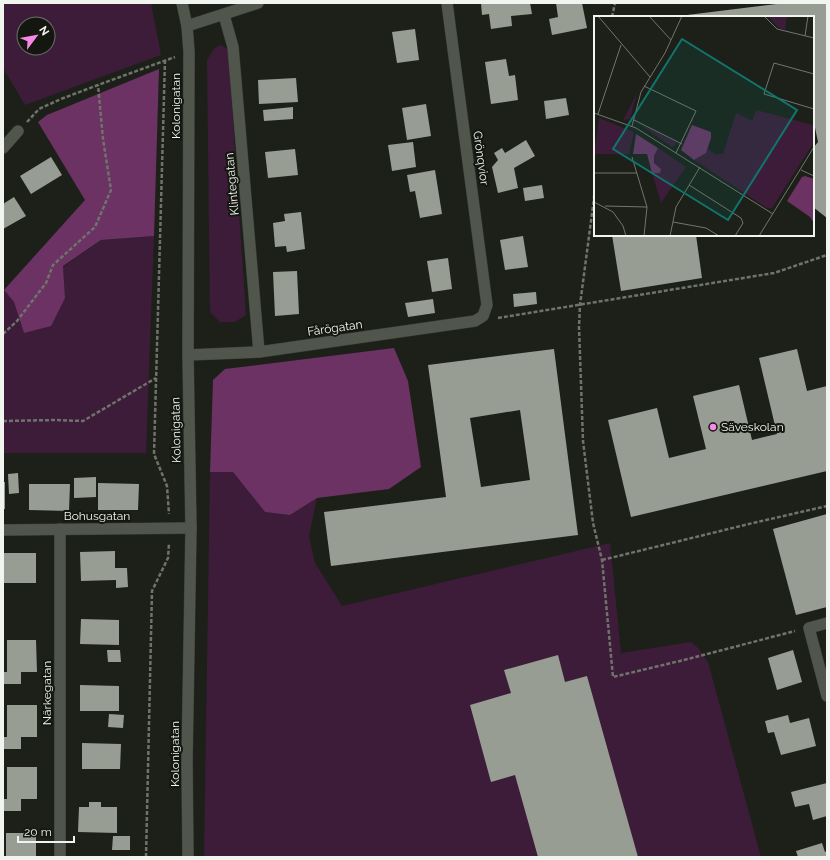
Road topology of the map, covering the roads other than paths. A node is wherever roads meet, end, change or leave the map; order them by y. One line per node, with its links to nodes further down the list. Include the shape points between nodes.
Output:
1 (182, 3): 5 (street, Kolonigatan)
2 (258, 3): 4 (street)
3 (447, 3): 8 (street, Grönqvior, via 487,305)
4 (224, 15): 5 (street); 9 (street, Klintegatan, via 233,47)
5 (187, 26): 10 (street, Kolonigatan)
6 (18, 132): 7 (street)
7 (3, 148)
8 (483, 316): 9 (street, Fårögatan, via 475,321)
9 (259, 352): 10 (street, Fårögatan)
10 (188, 355): 11 (street, Kolonigatan)
11 (191, 528): 12 (street, Bohusgatan); 17 (street, Kolonigatan)
12 (60, 529): 13 (street, Bohusgatan); 16 (street, Närkegatan)
13 (3, 530)
14 (827, 623): 15 (street, via 809,628)
15 (827, 696)
16 (60, 857)
17 (188, 857)

